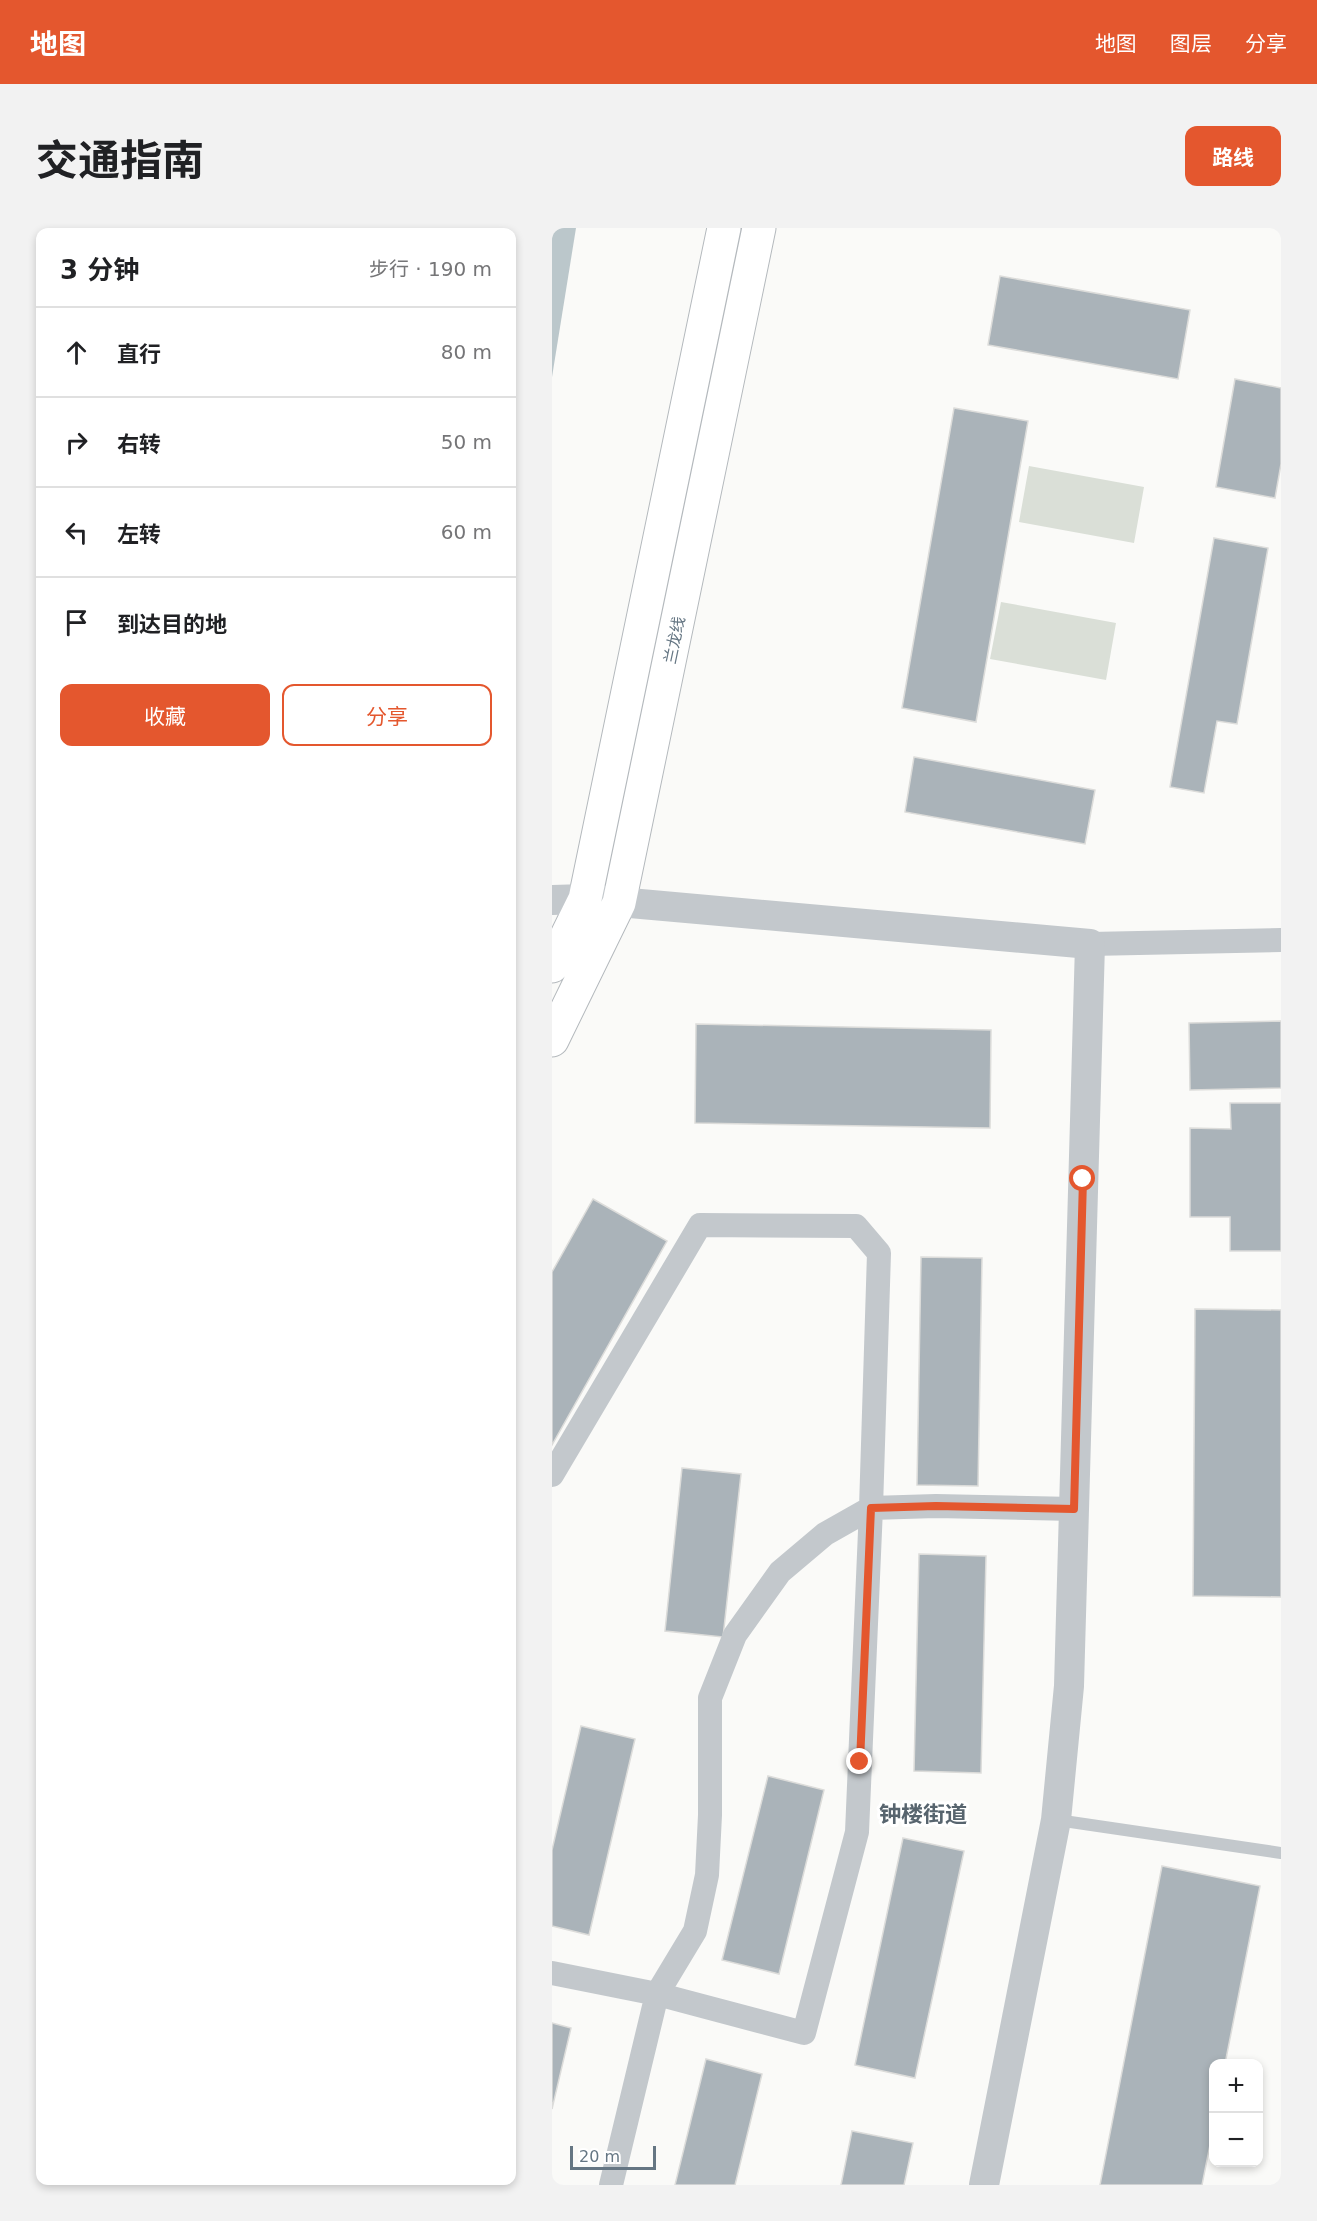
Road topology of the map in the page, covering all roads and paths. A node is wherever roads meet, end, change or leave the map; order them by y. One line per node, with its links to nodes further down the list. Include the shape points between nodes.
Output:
1 (724, 228): 3 (highway)
2 (759, 228): 5 (highway, 兰龙线)
3 (585, 899): 4 (street); 5 (street); 8 (highway)
4 (552, 900)
5 (619, 903): 7 (street); 9 (highway, 兰龙线)
6 (1281, 940): 7 (street)
7 (1090, 944): 12 (street)
8 (552, 966)
9 (552, 1040)
10 (552, 1475): 11 (street, via 700,1225 856,1226 879,1253)
11 (871, 1508): 12 (street); 16 (street, via 825,1534 780,1572 735,1635 710,1698 710,1815 704,1887 695,1931); 16 (street, via 857,1832 804,2033)
12 (1074, 1509): 13 (street, via 1069,1686)
13 (1056, 1820): 14 (lane); 18 (street)
14 (1281, 1853)
15 (552, 1972): 16 (street)
16 (657, 1994): 17 (street)
17 (611, 2185)
18 (984, 2185)

